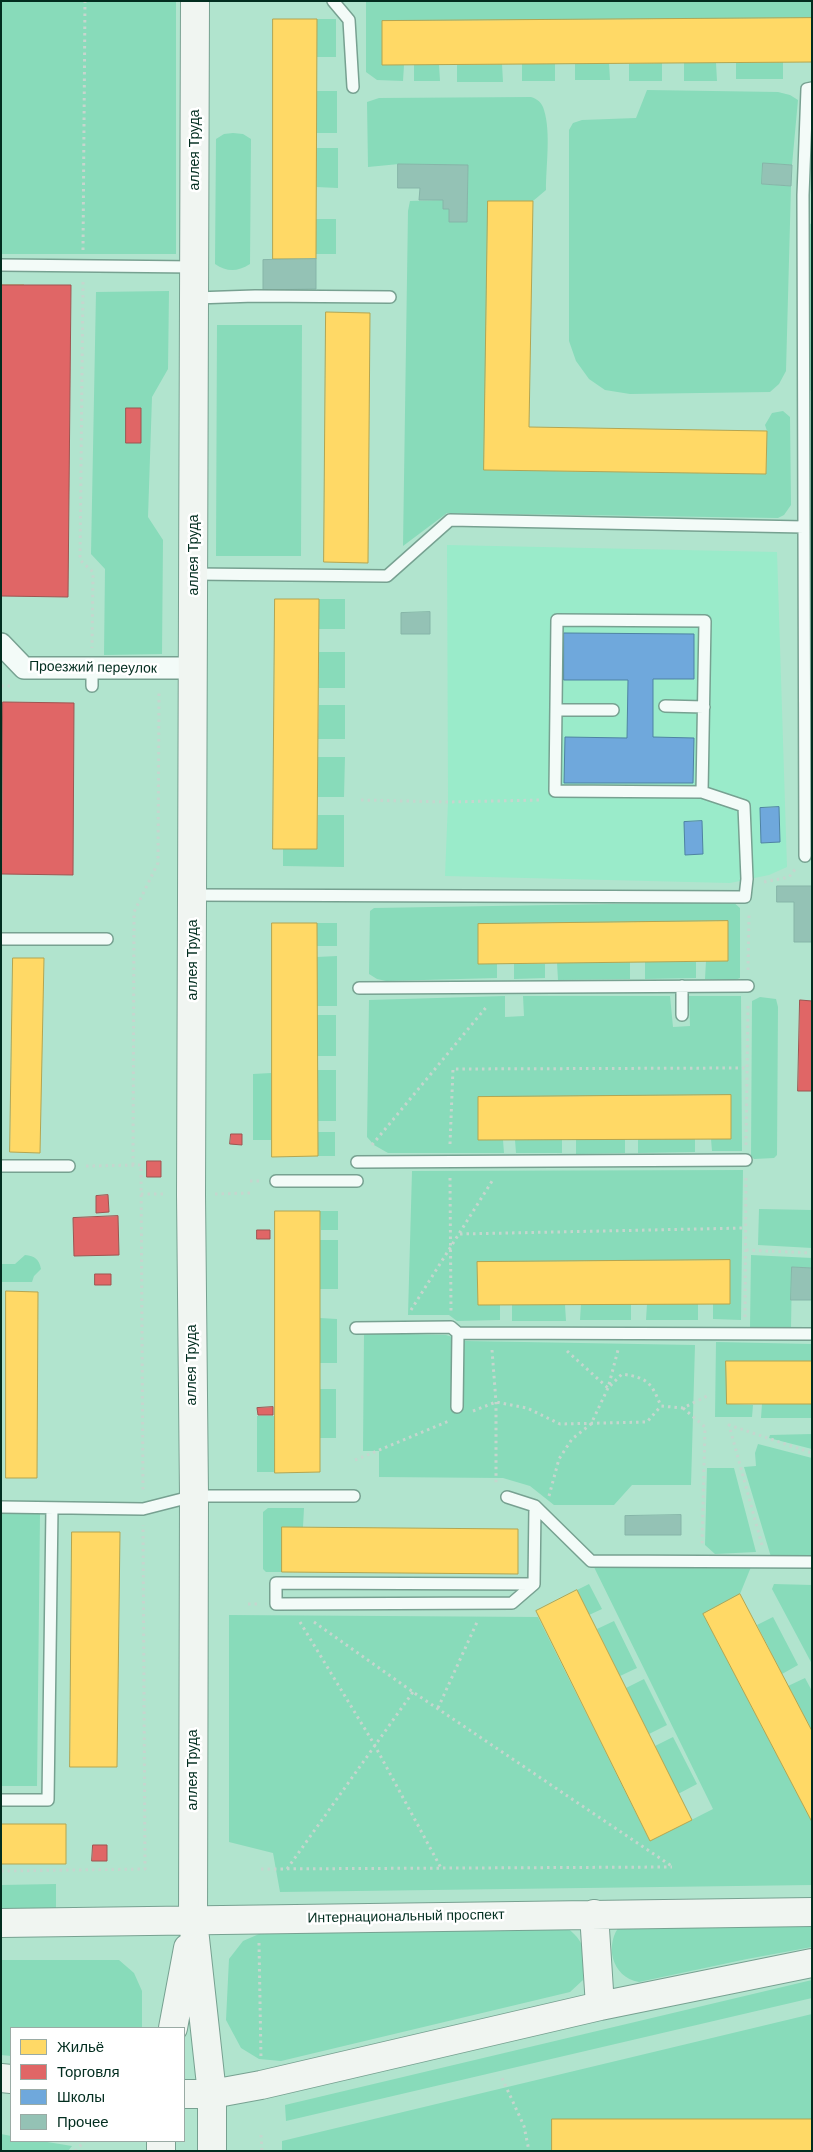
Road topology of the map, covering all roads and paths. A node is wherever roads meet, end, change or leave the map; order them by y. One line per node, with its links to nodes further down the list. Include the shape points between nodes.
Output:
1 (85, 1): 7 (path)
2 (195, 1): 8 (street, аллея Труда)
3 (333, 1): 4 (lane, via 349,20)
4 (353, 87)
5 (812, 88): 11 (lane, via 807,89 804,195)
6 (1, 265): 7 (lane)
7 (83, 265): 8 (lane); 15 (path, via 80,560 93,572)
8 (195, 267): 10 (street, аллея Труда)
9 (390, 296): 10 (lane)
10 (195, 298): 12 (street, аллея Труда)
11 (804, 527): 12 (lane, via 450,520 387,576); 24 (lane)
12 (194, 574): 14 (street, аллея Труда)
13 (1, 644): 15 (street, Проезжий переулок, via 24,668)
14 (194, 668): 15 (street, Проезжий переулок); 26 (street, аллея Труда)
15 (92, 677)
16 (158, 686): 40 (path, via 158,863 134,912)
17 (665, 706): 18 (lane)
18 (704, 707): 19 (lane, via 705,622 557,620); 22 (lane)
19 (556, 710): 20 (lane); 21 (lane)
20 (613, 710)
21 (555, 791): 22 (lane); 23 (path, via 543,800)
22 (702, 792): 26 (lane, via 744,806 745,897)
23 (361, 800)
24 (805, 856): 25 (path, via 789,877)
25 (760, 882)
26 (194, 894): 70 (street, аллея Труда, via 191,1184)
27 (749, 909): 31 (path)
28 (1, 939): 29 (lane)
29 (107, 939)
30 (682, 986): 31 (lane); 32 (lane); 34 (lane)
31 (748, 986): 35 (path)
32 (502, 987): 33 (lane); 39 (path)
33 (359, 988)
34 (682, 1015)
35 (746, 1068): 36 (path); 37 (path, via 453,1069)
36 (746, 1160): 38 (lane); 45 (path)
37 (450, 1161): 38 (lane); 39 (lane); 47 (path)
38 (504, 1161): 46 (path)
39 (358, 1162)
40 (132, 1165): 42 (path); 76 (path, via 141,1165)
41 (1, 1166): 42 (lane)
42 (69, 1166)
43 (276, 1181): 44 (lane)
44 (357, 1182)
45 (746, 1228): 46 (path); 48 (path)
46 (460, 1234): 47 (path)
47 (450, 1249): 51 (path); 52 (path)
48 (746, 1250): 49 (path); 56 (path)
49 (812, 1253)
50 (356, 1328): 51 (lane)
51 (400, 1328): 52 (lane)
52 (455, 1330): 53 (lane); 62 (lane)
53 (491, 1333): 54 (lane); 60 (path)
54 (547, 1334): 55 (lane); 58 (path)
55 (622, 1334): 56 (lane); 58 (path)
56 (745, 1334): 57 (lane)
57 (812, 1334)
58 (608, 1388): 61 (path, via 622,1374 641,1377 653,1388); 66 (path)
59 (707, 1396): 63 (path)
60 (496, 1402): 64 (path); 66 (path, via 527,1408 560,1424); 69 (path)
61 (661, 1406): 63 (path); 66 (path, via 646,1422)
62 (457, 1407)
63 (683, 1408): 78 (path, via 705,1427)
64 (470, 1413)
65 (452, 1420): 68 (path)
66 (591, 1424): 77 (path, via 572,1439 559,1459)
67 (812, 1453): 79 (path, via 729,1425)
68 (355, 1460)
69 (496, 1487)
70 (194, 1496): 71 (lane); 76 (lane); 94 (street, аллея Труда)
71 (354, 1496)
72 (507, 1496): 73 (lane)
73 (535, 1506): 77 (lane); 81 (lane)
74 (1, 1507): 75 (lane)
75 (52, 1508): 76 (lane); 87 (lane, via 48,1800)
76 (143, 1509): 91 (path, via 145,1869)
77 (545, 1516): 78 (lane, via 591,1561)
78 (702, 1562): 79 (lane)
79 (767, 1562): 80 (lane)
80 (812, 1562)
81 (534, 1584): 82 (lane, via 512,1603); 83 (lane, via 276,1583 276,1604)
82 (486, 1603): 83 (lane); 85 (path)
83 (290, 1604): 84 (path); 86 (path)
84 (413, 1692): 85 (path); 86 (path)
85 (438, 1708): 88 (path, via 672,1867)
86 (374, 1744): 88 (path); 90 (path)
87 (1, 1800)
88 (441, 1868): 90 (path)
89 (261, 1869): 90 (path)
90 (287, 1869)
91 (1, 1871)
92 (812, 1912): 93 (street, Интернациональный проспект)
93 (594, 1914): 94 (street, Интернациональный проспект); 98 (street)
94 (193, 1920): 95 (street, Интернациональный проспект); 99 (street, аллея Труда); 103 (street, аллея Труда)
95 (1, 1923)
96 (259, 1938): 100 (path)
97 (812, 1963): 98 (street)
98 (600, 2006): 103 (street)
99 (173, 2027)
100 (261, 2059)
101 (502, 2078): 107 (path, via 524,2126)
102 (185, 2094): 103 (street)
103 (212, 2094): 105 (street, аллея Труда)
104 (262, 2135): 106 (path)
105 (212, 2151)
106 (262, 2151)
107 (529, 2151)

